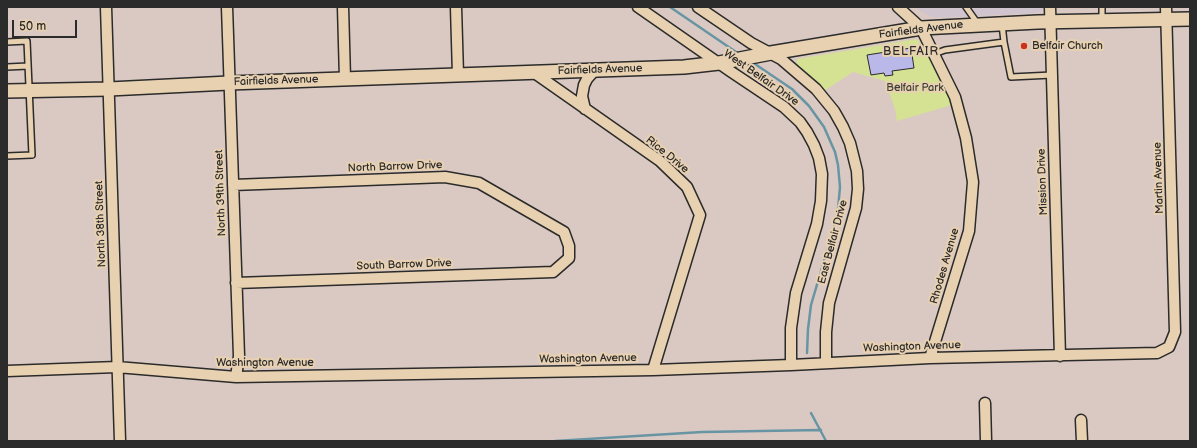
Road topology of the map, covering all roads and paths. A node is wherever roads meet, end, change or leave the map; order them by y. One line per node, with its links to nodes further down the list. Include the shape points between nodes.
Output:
1 (106, 7): 31 (street, North 38th Street)
2 (227, 7): 30 (street, North 39th Street)
3 (343, 7): 29 (street)
4 (456, 7): 27 (street)
5 (638, 7): 22 (street, West Belfair Drive)
6 (698, 7): 20 (street, East Belfair Drive)
7 (898, 7): 17 (street, Rhodes Avenue)
8 (966, 7): 15 (lane)
9 (1050, 7): 14 (street, Mission Drive)
10 (1102, 7): 13 (lane)
11 (1166, 13): 12 (street, Fairfields Avenue); 13 (street, Fairfields Avenue); 39 (street, Martin Avenue, via 1175,332)
12 (1190, 19)
13 (1102, 21): 14 (street, Fairfields Avenue)
14 (1051, 22): 16 (street, Fairfields Avenue); 28 (street, Mission Drive)
15 (978, 24): 16 (street, Fairfields Avenue); 17 (street, Fairfields Avenue)
16 (1002, 24): 19 (lane)
17 (921, 28): 20 (street, Fairfields Avenue); 21 (street, Rhodes Avenue)
18 (7, 42): 23 (lane, via 27,41)
19 (1004, 42): 21 (lane, via 945,50); 28 (lane, via 1011,77)
20 (765, 54): 22 (street, Fairfields Avenue); 42 (street, East Belfair Drive, via 781,59 816,89 828,103 847,135 856,164 856,208 829,303)
21 (934, 54): 41 (street, Rhodes Avenue, via 955,97 966,138 973,182 969,231)
22 (723, 63): 25 (street, Fairfields Avenue); 43 (street, West Belfair Drive, via 792,114 808,132 822,174 817,224 795,298 791,328)
23 (28, 66): 24 (lane); 32 (lane)
24 (7, 67)
25 (595, 70): 26 (street, Fairfields Avenue); 34 (street, via 584,85 582,96)
26 (533, 72): 27 (street, Fairfields Avenue); 34 (street, Rice Drive)
27 (458, 75): 29 (street, Fairfields Avenue)
28 (1052, 75): 40 (street, Mission Drive)
29 (345, 79): 30 (street, Fairfields Avenue)
30 (229, 82): 31 (street, Fairfields Avenue); 36 (street, North 39th Street)
31 (109, 89): 32 (street, Fairfields Avenue); 44 (street, North 38th Street)
32 (29, 91): 33 (street, Fairfields Avenue); 35 (lane, via 32,155)
33 (7, 92)
34 (585, 109): 45 (street, Rice Drive, via 660,161 687,187 700,215)
35 (7, 156)
36 (233, 185): 37 (street, North Barrow Drive, via 444,177 479,183 564,232 569,246); 38 (street, North 39th Street)
37 (569, 258): 38 (street, South Barrow Drive, via 553,272)
38 (236, 283): 47 (street, North 39th Street, via 239,356)
39 (1169, 347): 40 (street, Washington Avenue, via 1157,353)
40 (1060, 356): 41 (street, Washington Avenue)
41 (930, 358): 42 (street, Washington Avenue)
42 (826, 363): 43 (street, Washington Avenue)
43 (791, 365): 45 (street, Washington Avenue)
44 (117, 368): 46 (street, Washington Avenue); 47 (street, Washington Avenue); 50 (street, North 38th Street)
45 (653, 370): 47 (street, Washington Avenue)
46 (7, 371)
47 (236, 377)
48 (985, 403): 51 (street)
49 (1081, 420): 52 (street)
50 (120, 441)
51 (986, 441)
52 (1082, 441)

